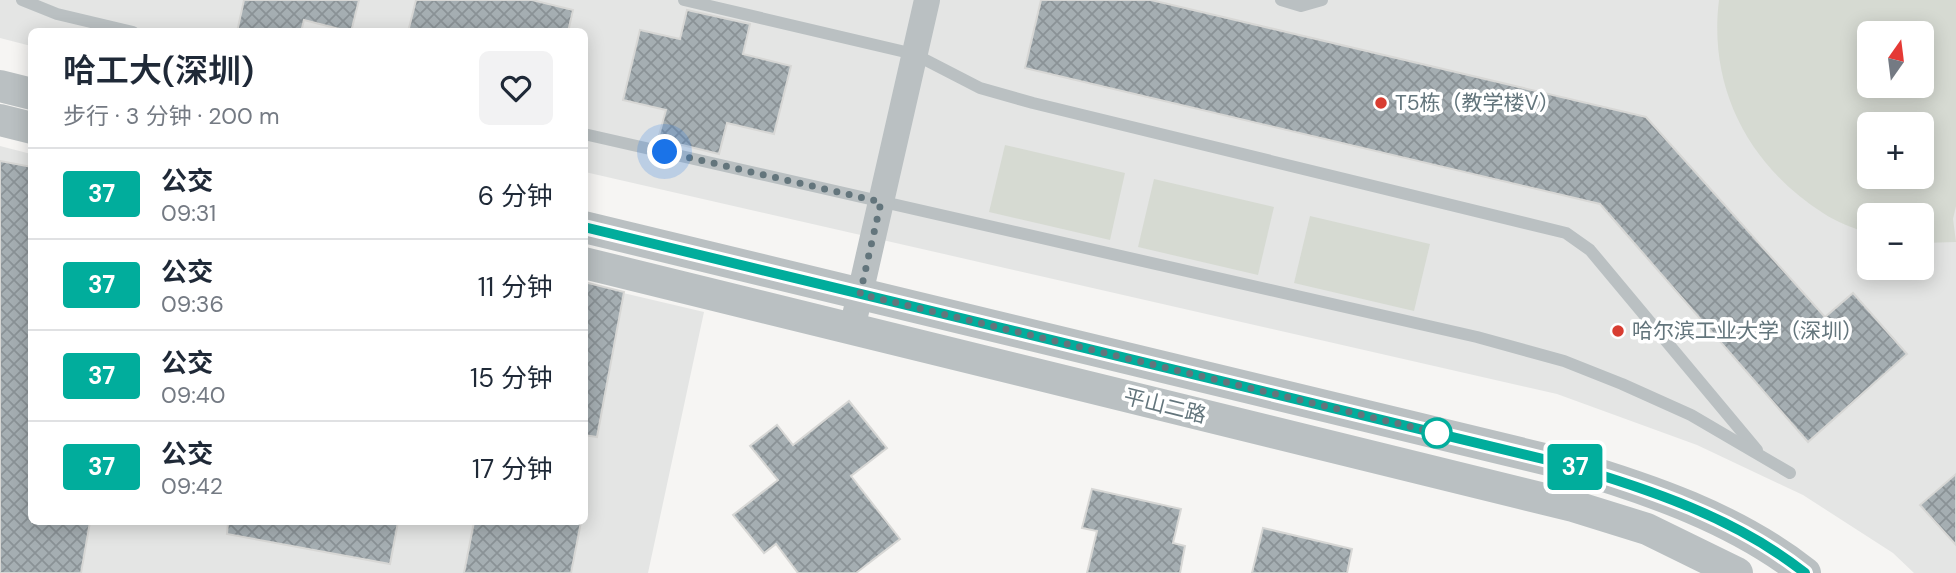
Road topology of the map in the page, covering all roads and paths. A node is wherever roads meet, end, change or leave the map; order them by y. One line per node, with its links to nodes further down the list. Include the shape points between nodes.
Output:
1 (22, 0): 6 (lane)
2 (684, 0): 7 (lane)
3 (927, 0): 7 (street)
4 (1281, 0): 5 (lane, via 1301,6)
5 (1321, 0)
6 (116, 28)
7 (914, 54): 13 (street); 18 (lane, via 980,88 1033,103 1566,233 1590,250)
8 (0, 86): 9 (street)
9 (28, 93)
10 (0, 120): 11 (street)
11 (28, 127)
12 (588, 135): 13 (lane)
13 (881, 202): 16 (street); 18 (lane, via 1564,360 1691,415)
14 (588, 228): 16 (street, 平山二路)
15 (588, 264): 17 (street, 平山二路)
16 (860, 294): 17 (street); 21 (street, 平山二路, via 1617,479 1740,531)
17 (852, 329): 20 (street, 平山二路, via 1573,506 1647,528)
18 (1764, 458): 19 (lane)
19 (1790, 473)
20 (1737, 573)
21 (1805, 573)

